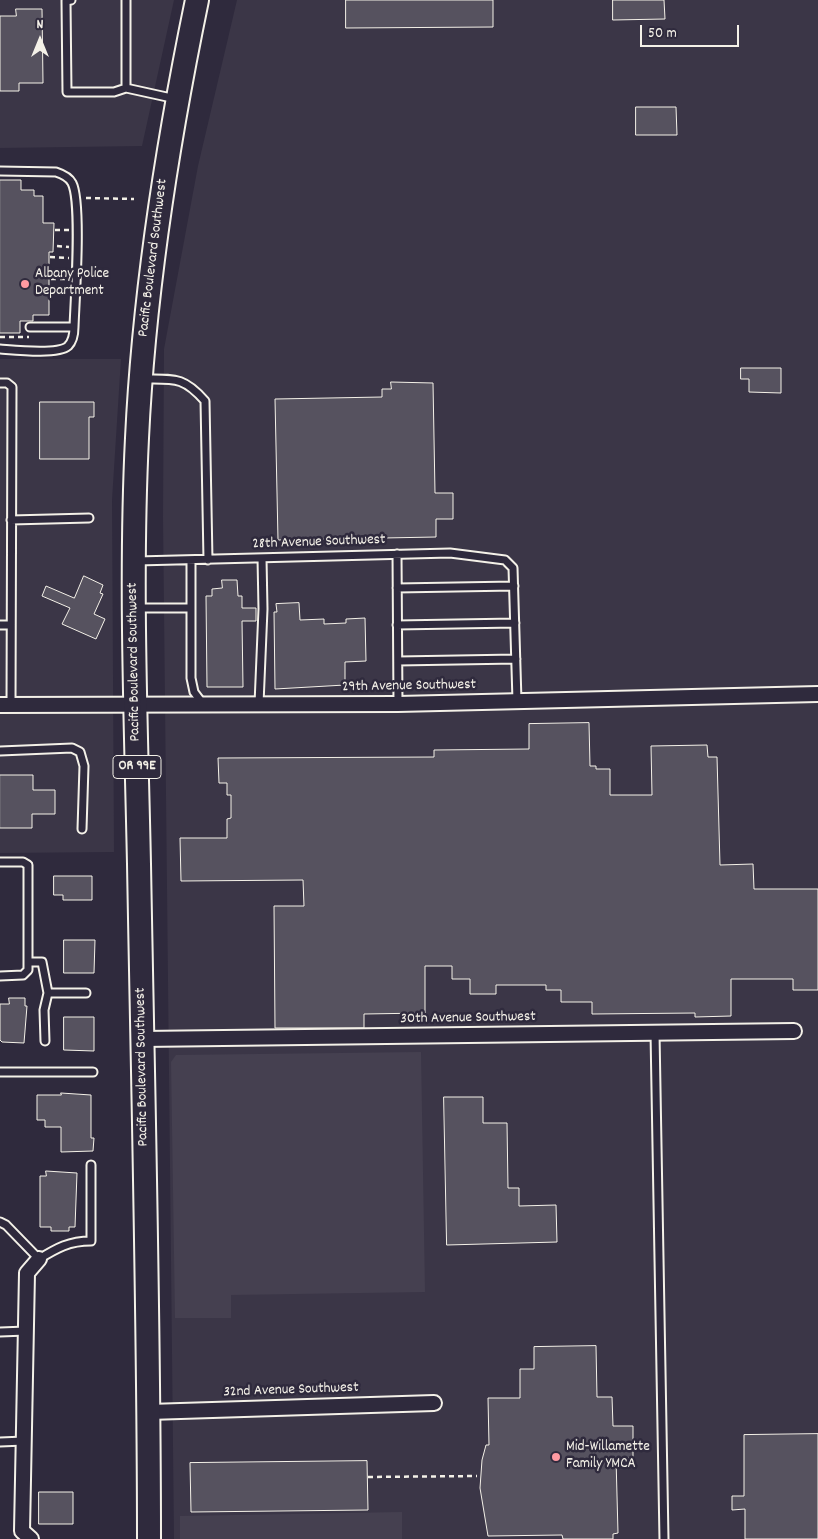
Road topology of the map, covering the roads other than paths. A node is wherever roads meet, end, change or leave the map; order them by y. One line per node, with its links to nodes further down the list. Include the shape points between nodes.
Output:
1 (71, 0): 4 (lane, via 66,1 67,92 114,92)
2 (126, 0): 4 (lane)
3 (197, 0): 5 (main road, Pacific Boulevard Southwest / OR 99E)
4 (126, 88): 5 (lane)
5 (176, 100): 10 (main road, Pacific Boulevard Southwest / OR 99E, via 154,248)
6 (0, 171): 8 (lane, via 56,172 71,181 76,213)
7 (30, 327): 8 (lane)
8 (74, 327): 9 (lane, via 74,336 62,349)
9 (0, 349)
10 (142, 379): 17 (lane, via 178,379 205,401); 18 (main road, Pacific Boulevard Southwest / OR 99E)
11 (0, 383): 13 (lane, via 8,383 12,387)
12 (89, 518): 13 (lane)
13 (11, 520): 25 (lane)
14 (397, 554): 15 (lane, 28th Avenue Southwest); 19 (lane, 28th Avenue Southwest, via 450,553 505,560 514,568); 20 (lane)
15 (262, 558): 17 (lane, 28th Avenue Southwest); 31 (lane)
16 (191, 560): 17 (lane, 28th Avenue Southwest); 18 (lane, 28th Avenue Southwest); 22 (lane)
17 (208, 560)
18 (134, 561): 21 (main road, Pacific Boulevard Southwest / OR 99E)
19 (514, 586): 20 (lane); 23 (lane)
20 (397, 588): 26 (lane)
21 (135, 608): 22 (lane); 34 (main road, Pacific Boulevard Southwest / OR 99E)
22 (190, 608): 35 (lane, via 191,678 194,692)
23 (515, 623): 26 (lane); 27 (lane)
24 (0, 625): 25 (lane)
25 (11, 625): 33 (lane)
26 (397, 625): 28 (lane)
27 (516, 659): 28 (lane); 30 (lane)
28 (398, 662): 32 (lane)
29 (818, 694): 30 (street, 29th Avenue Southwest)
30 (517, 701): 32 (street, 29th Avenue Southwest)
31 (259, 704): 32 (street, 29th Avenue Southwest); 35 (street, 29th Avenue Southwest)
32 (398, 704)
33 (6, 705): 34 (street, 29th Avenue Southwest)
34 (135, 705): 35 (street, 29th Avenue Southwest); 45 (main road, Pacific Boulevard Southwest / OR 99E)
35 (204, 705)
36 (0, 751): 37 (lane, via 72,748 80,752 84,766)
37 (82, 829)
38 (0, 862): 39 (lane, via 23,862 28,866)
39 (28, 962): 40 (lane, via 28,970 23,975); 41 (lane, via 42,962)
40 (0, 976)
41 (48, 993): 42 (lane); 46 (lane, via 44,1010)
42 (86, 993)
43 (794, 1031): 44 (street, 30th Avenue Southwest)
44 (655, 1033): 45 (street, 30th Avenue Southwest); 60 (lane)
45 (142, 1040): 55 (main road, Pacific Boulevard Southwest / OR 99E)
46 (44, 1041)
47 (0, 1072): 48 (lane)
48 (93, 1072)
49 (91, 1164): 51 (lane, via 91,1241 63,1244)
50 (0, 1222): 51 (lane)
51 (39, 1259): 52 (street, via 27,1274)
52 (26, 1331): 53 (lane); 56 (street)
53 (0, 1332)
54 (434, 1403): 55 (street, 32nd Avenue Southwest)
55 (149, 1412): 59 (main road, Pacific Boulevard Southwest / OR 99E)
56 (24, 1441): 57 (lane); 58 (street, via 22,1531)
57 (0, 1442)
58 (31, 1539)
59 (149, 1539)
60 (664, 1539)

